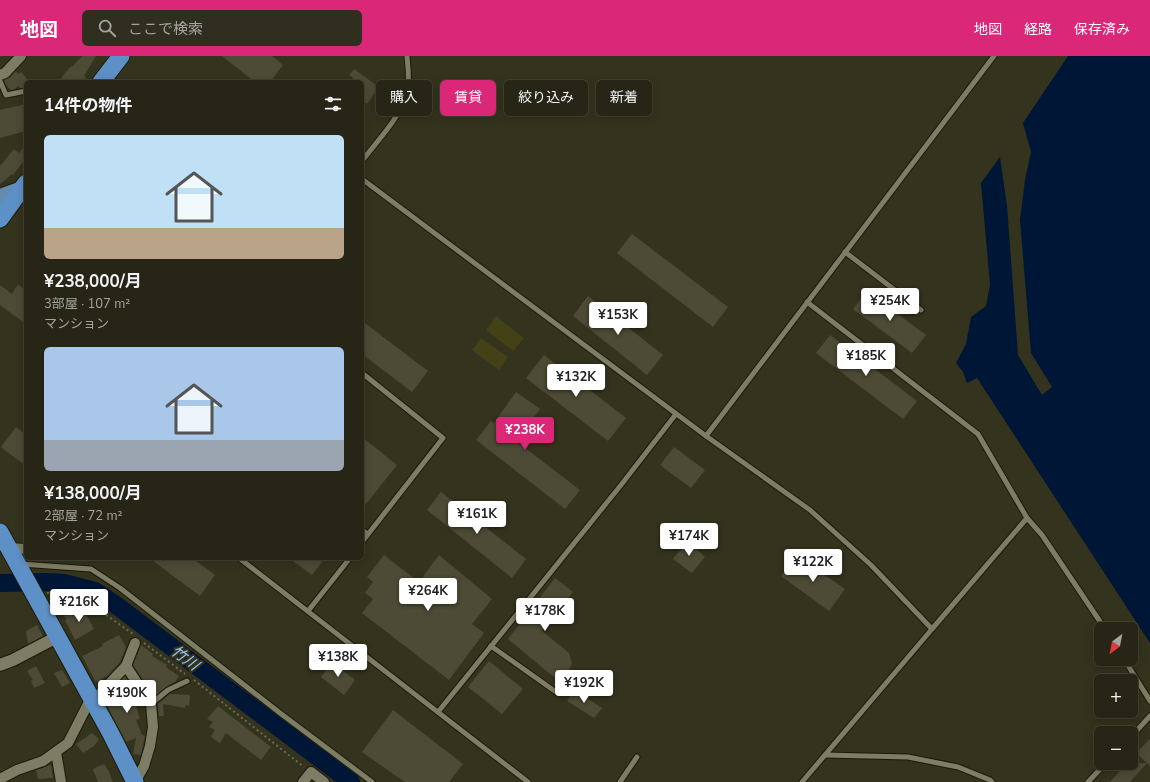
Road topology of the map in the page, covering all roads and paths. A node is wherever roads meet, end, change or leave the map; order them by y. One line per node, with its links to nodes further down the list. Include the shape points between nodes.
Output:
1 (21, 56): 5 (street, via 6,73)
2 (120, 56): 6 (highway)
3 (407, 56): 9 (lane, via 409,75 401,109)
4 (994, 56): 14 (lane)
5 (0, 75)
6 (102, 80)
7 (0, 81): 8 (lane, via 6,95)
8 (24, 91)
9 (364, 158)
10 (364, 180): 18 (lane)
11 (24, 186): 12 (main road); 13 (highway)
12 (0, 197)
13 (0, 219)
14 (845, 252): 15 (lane); 16 (lane)
15 (807, 302): 19 (lane); 20 (lane, via 978,434)
16 (921, 310)
17 (364, 375): 23 (lane, via 443,438)
18 (676, 414): 19 (lane); 36 (lane)
19 (706, 436): 33 (lane, via 810,510 870,565)
20 (1027, 518): 32 (lane, via 1042,535); 33 (lane)
21 (364, 531): 23 (lane)
22 (0, 532): 25 (highway)
23 (368, 534): 24 (lane)
24 (364, 539)
25 (9, 548): 26 (street); 29 (highway)
26 (24, 548)
27 (242, 560): 31 (lane)
28 (348, 560): 31 (lane)
29 (20, 568): 30 (highway); 58 (lane, via 91,569 120,588)
30 (34, 594): 34 (highway); 35 (path, via 70,594 95,607)
31 (308, 611): 45 (lane)
32 (1100, 622)
33 (932, 629): 49 (lane)
34 (57, 637): 37 (street); 42 (highway)
35 (138, 640): 38 (street); 52 (path)
36 (491, 646): 41 (lane); 45 (lane)
37 (0, 665)
38 (126, 666): 42 (street); 44 (street)
39 (1128, 666): 43 (lane)
40 (187, 681): 44 (lane, via 168,690)
41 (556, 692)
42 (92, 700): 48 (street, via 68,743); 55 (highway)
43 (1150, 701)
44 (151, 704): 55 (street, via 153,727 150,746 144,766)
45 (438, 712): 59 (lane)
46 (1150, 716): 47 (lane)
47 (1138, 729)
48 (56, 752): 53 (street, via 43,761); 54 (street)
49 (825, 755): 61 (lane); 62 (lane, via 908,757 958,767)
50 (636, 757): 60 (lane)
51 (1099, 770): 63 (lane)
52 (311, 772): 56 (street); 57 (street)
53 (0, 779)
54 (62, 782)
55 (135, 782)
56 (303, 782)
57 (324, 782)
58 (372, 782)
59 (528, 782)
60 (620, 782)
61 (802, 782)
62 (992, 782)
63 (1088, 782)

